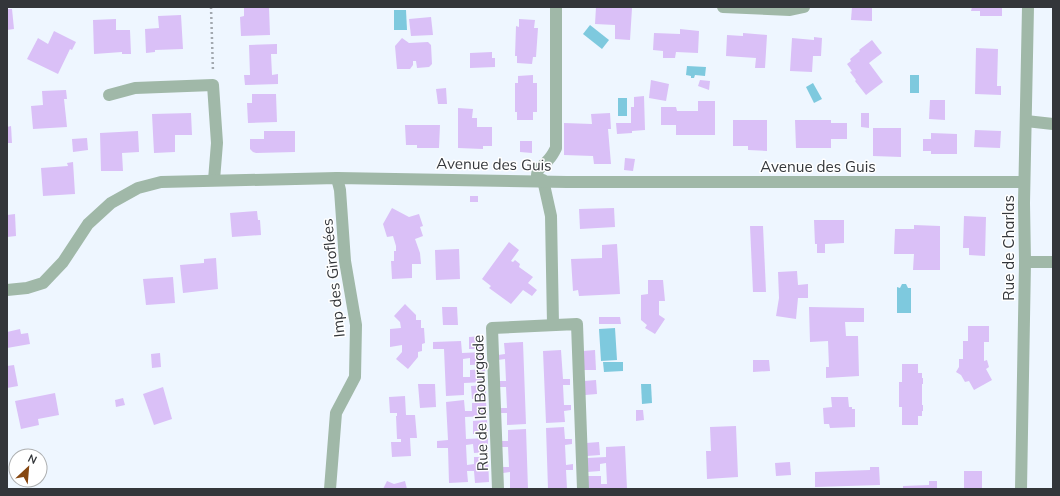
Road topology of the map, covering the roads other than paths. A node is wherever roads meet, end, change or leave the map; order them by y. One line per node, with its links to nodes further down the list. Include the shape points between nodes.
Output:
1 (556, 7): 10 (street, via 556,148 548,161 540,166 537,174)
2 (723, 7): 3 (street, via 790,10)
3 (804, 7)
4 (1028, 7): 6 (street, Rue de Charlas)
5 (109, 95): 9 (street, via 135,88 213,85 217,143)
6 (1026, 121): 7 (street); 11 (street, Rue de Charlas)
7 (1053, 124)
8 (337, 178): 9 (street, Avenue des Guis); 10 (street, Avenue des Guis); 16 (street, Imp des Giroflées, via 345,261 356,325 355,377 336,413)
9 (214, 180): 14 (street, Avenue des Guis, via 161,182 138,188 110,203 88,224 63,262 43,283)
10 (540, 181): 11 (street, Avenue des Guis); 15 (street, via 551,216)
11 (1024, 182): 12 (street, Rue de Charlas)
12 (1025, 262): 13 (street); 19 (street, Rue de Charlas)
13 (1053, 262)
14 (7, 290)
15 (553, 324): 17 (street, Rue de la Bourgade, via 492,328); 18 (street, Rue de la Bourgade, via 577,324)
16 (330, 489)
17 (498, 489)
18 (583, 489)
19 (1021, 489)

